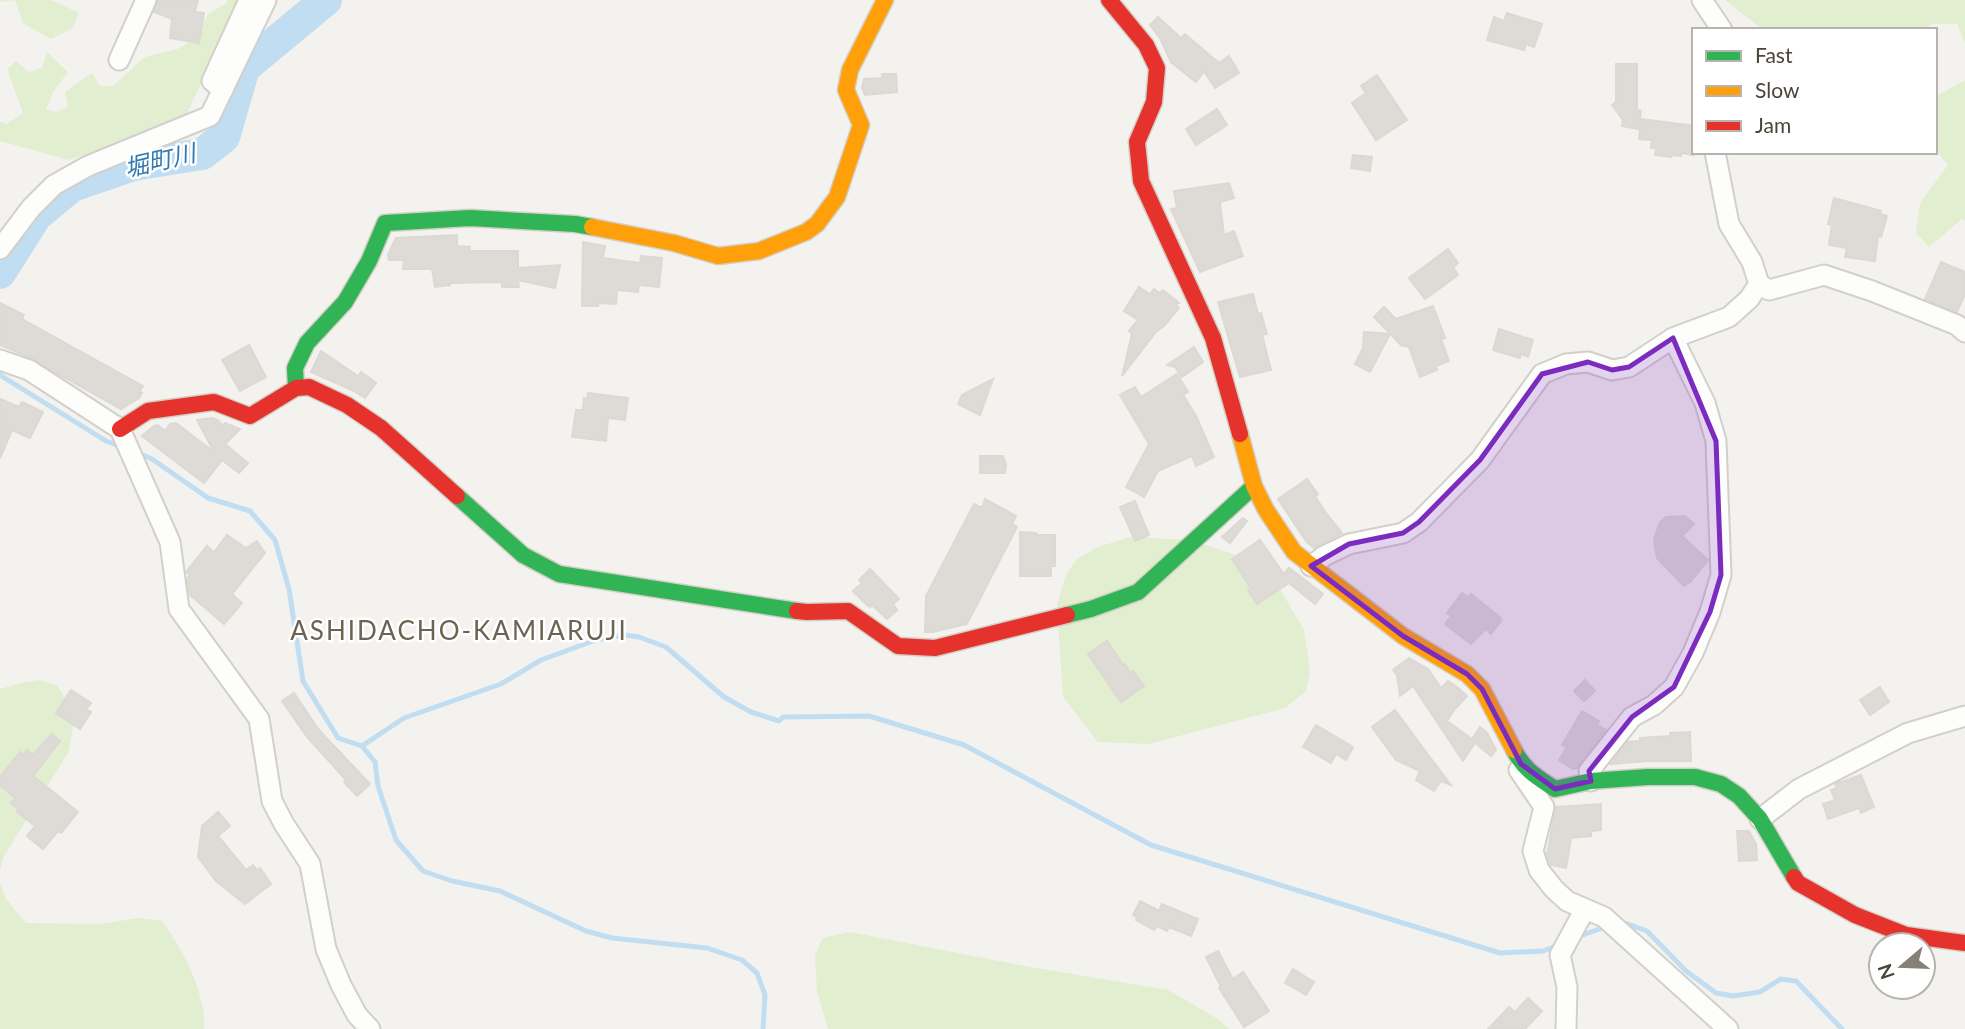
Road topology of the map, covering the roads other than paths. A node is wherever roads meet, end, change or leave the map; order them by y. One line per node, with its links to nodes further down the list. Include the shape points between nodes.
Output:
1 (146, 0): 8 (street)
2 (249, 0): 9 (street, via 212,82)
3 (266, 0): 9 (street)
4 (885, 0): 16 (street, via 850,70 846,90 861,125 842,184 817,224 806,232 759,251 718,256 575,224 470,218 386,223 345,302 307,343 295,368)
5 (1109, 0): 18 (street, via 1146,46 1157,68 1154,102 1138,142 1141,181 1213,338)
6 (1702, 0): 7 (street)
7 (1721, 28)
8 (120, 60)
9 (223, 90): 11 (street, via 210,116 88,166 54,185)
10 (1716, 154): 12 (street, via 1729,224 1752,261)
11 (0, 249)
12 (1759, 284): 13 (street, via 1769,290 1824,275); 14 (street, via 1728,317)
13 (1965, 332)
14 (1673, 338): 19 (street, via 1629,367 1612,370 1588,362 1566,364 1542,374 1480,460 1419,522 1403,533 1349,544); 22 (street, via 1705,403 1716,441 1721,575 1693,653 1674,687 1632,717 1589,771)
15 (0, 360): 17 (street, via 29,370)
16 (296, 388): 17 (street, via 250,416 214,402 148,411); 18 (street, via 309,387 348,405 381,428 523,555 559,574 807,612 848,611 898,646 935,648 1091,609 1138,592)
17 (120, 429): 26 (street, via 170,542 179,610 259,719 272,802 310,864 326,949 357,1015)
18 (1254, 486): 19 (street, via 1294,552)
19 (1311, 566): 21 (street, via 1402,636 1466,674 1482,689)
20 (1965, 716): 23 (street, via 1908,733 1799,789)
21 (1521, 764): 22 (street, via 1555,789); 24 (street, via 1517,766 1544,807 1532,851 1539,870 1567,901)
22 (1591, 781): 23 (street, via 1695,777 1721,784)
23 (1760, 819): 25 (street, via 1798,883 1855,915 1906,935)
24 (1585, 909): 27 (street, via 1560,955 1567,987); 28 (street, via 1604,917)
25 (1965, 943)
26 (370, 1029)
27 (1566, 1029)
28 (1728, 1029)

